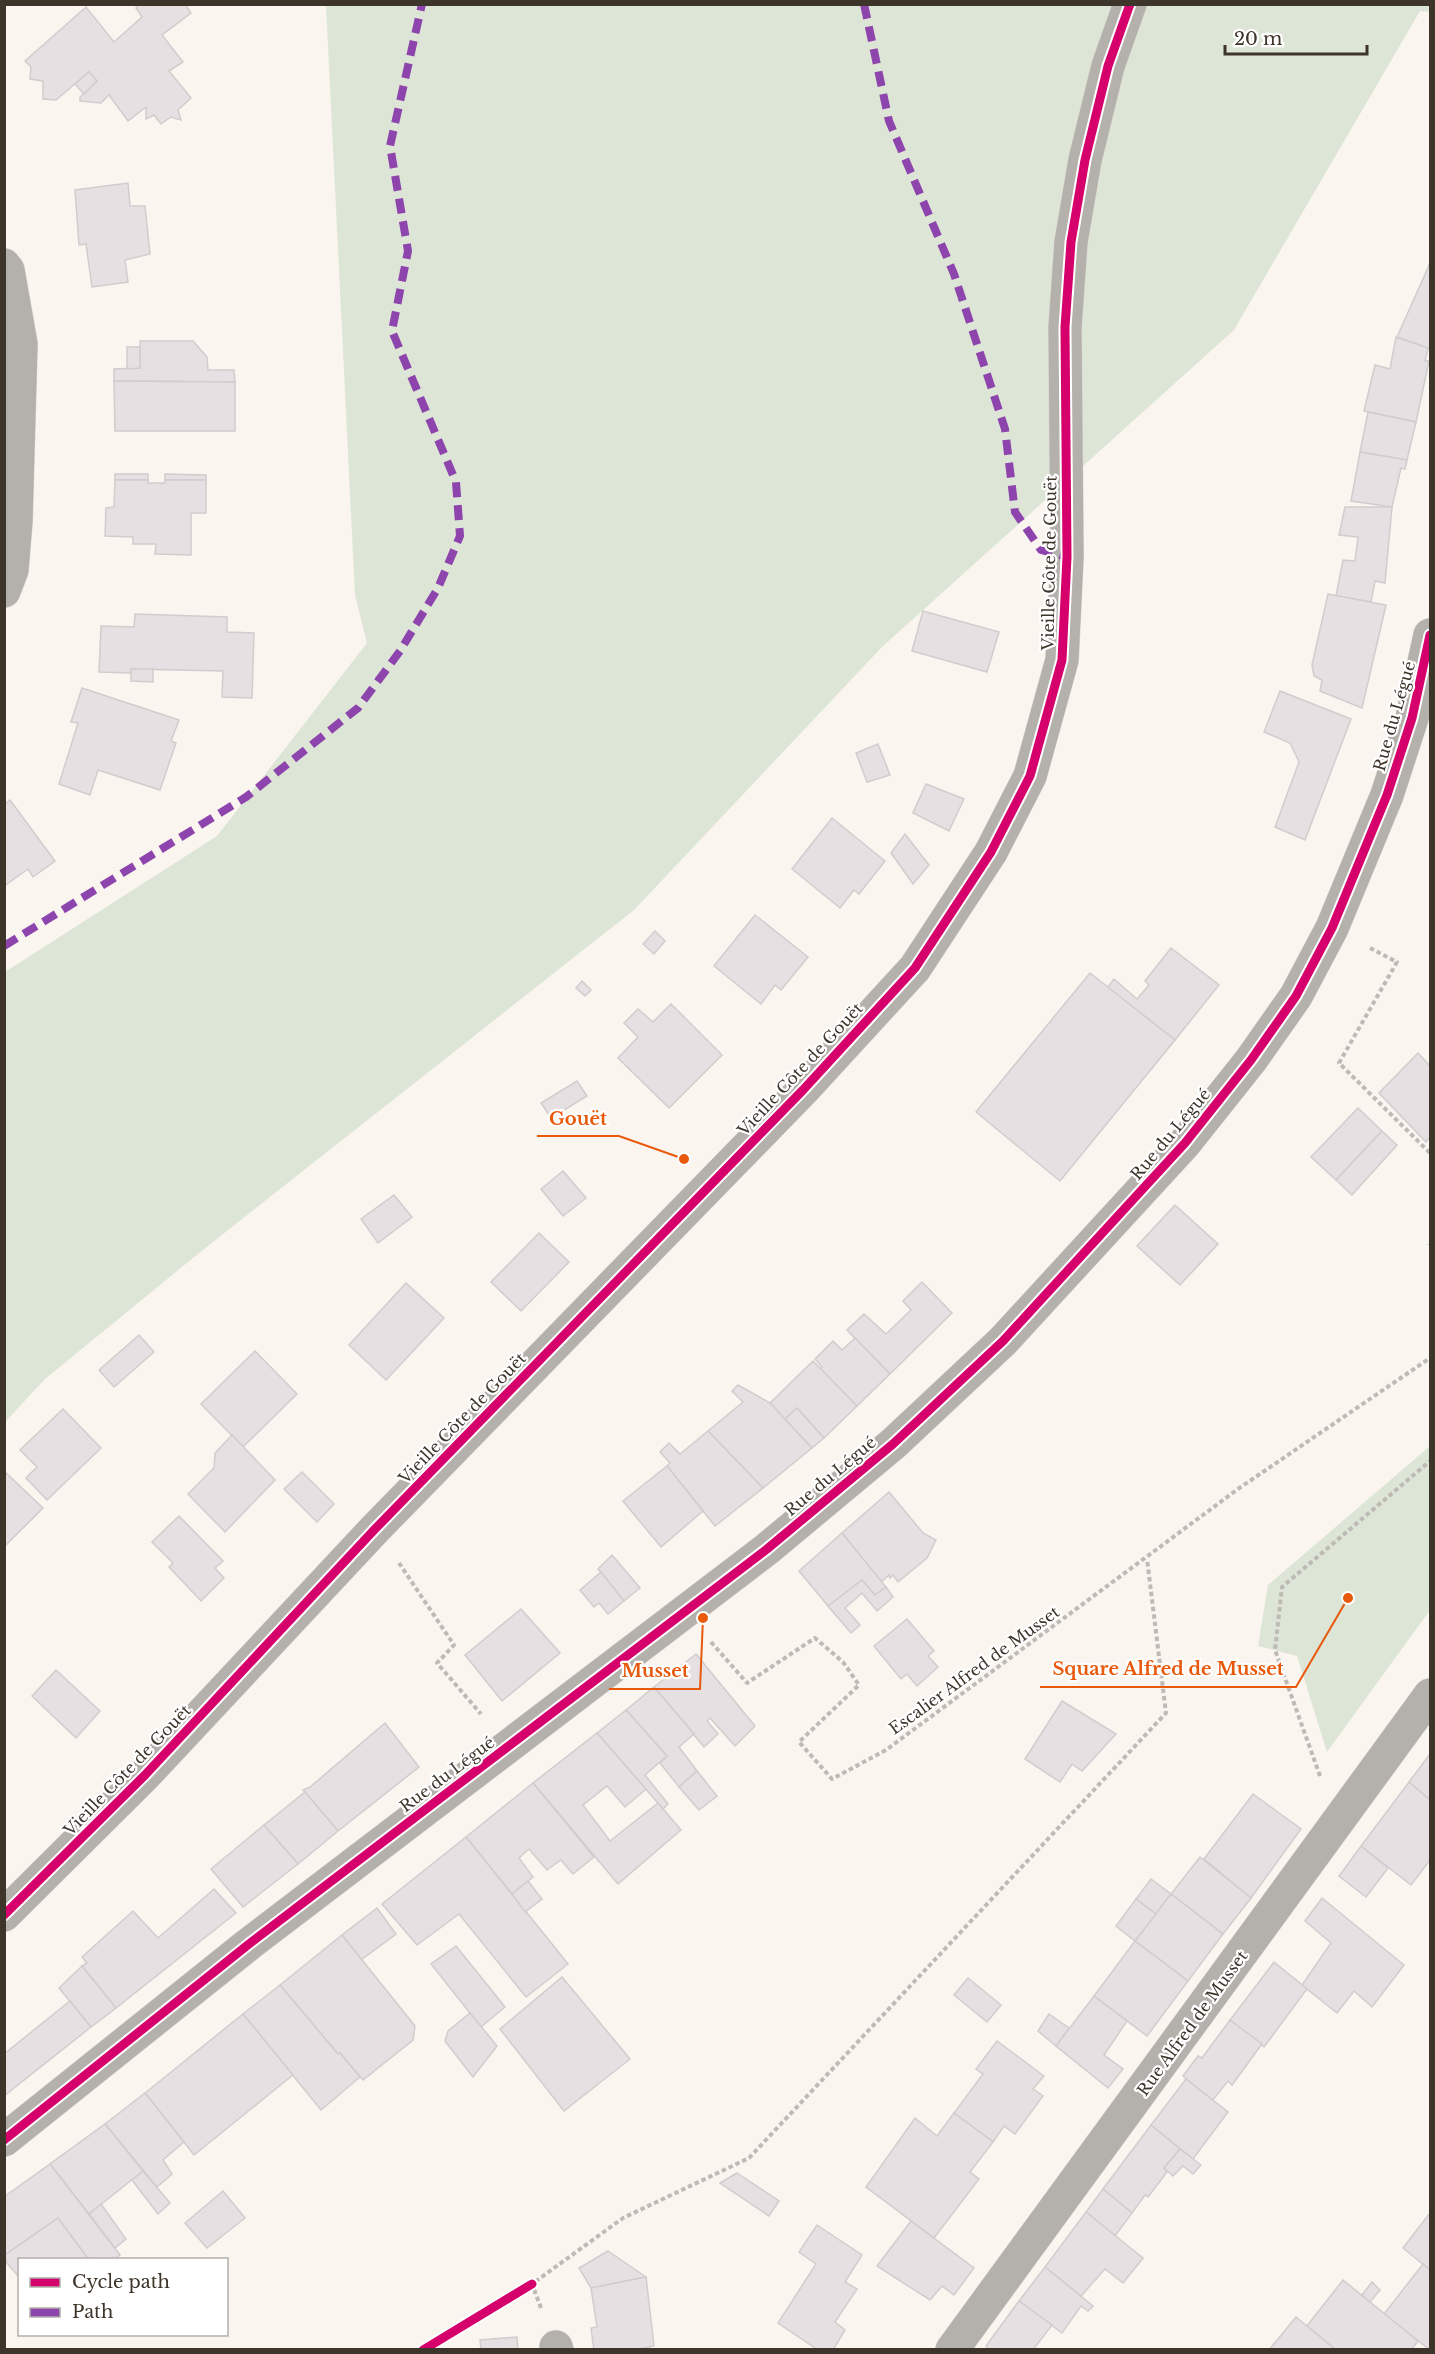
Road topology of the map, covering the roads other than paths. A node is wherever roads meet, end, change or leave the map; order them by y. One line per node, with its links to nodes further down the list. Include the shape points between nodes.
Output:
1 (1130, 4): 6 (street, Vieille Côte de Gouët, via 1108,66 1085,160 1071,242 1065,327 1067,602 1062,660 1030,776 991,852 915,968 803,1090 375,1528 145,1775)
2 (4, 265): 3 (street, via 21,344 16,520 12,570)
3 (4, 591)
4 (1431, 635): 7 (street, Rue du Légué, via 1412,718 1387,795 1332,928 1296,996 1185,1143 1003,1341 893,1444 766,1549 249,1944)
5 (1431, 1695): 8 (street, Rue Alfred de Musset)
6 (4, 1915)
7 (4, 2140)
8 (952, 2349)

